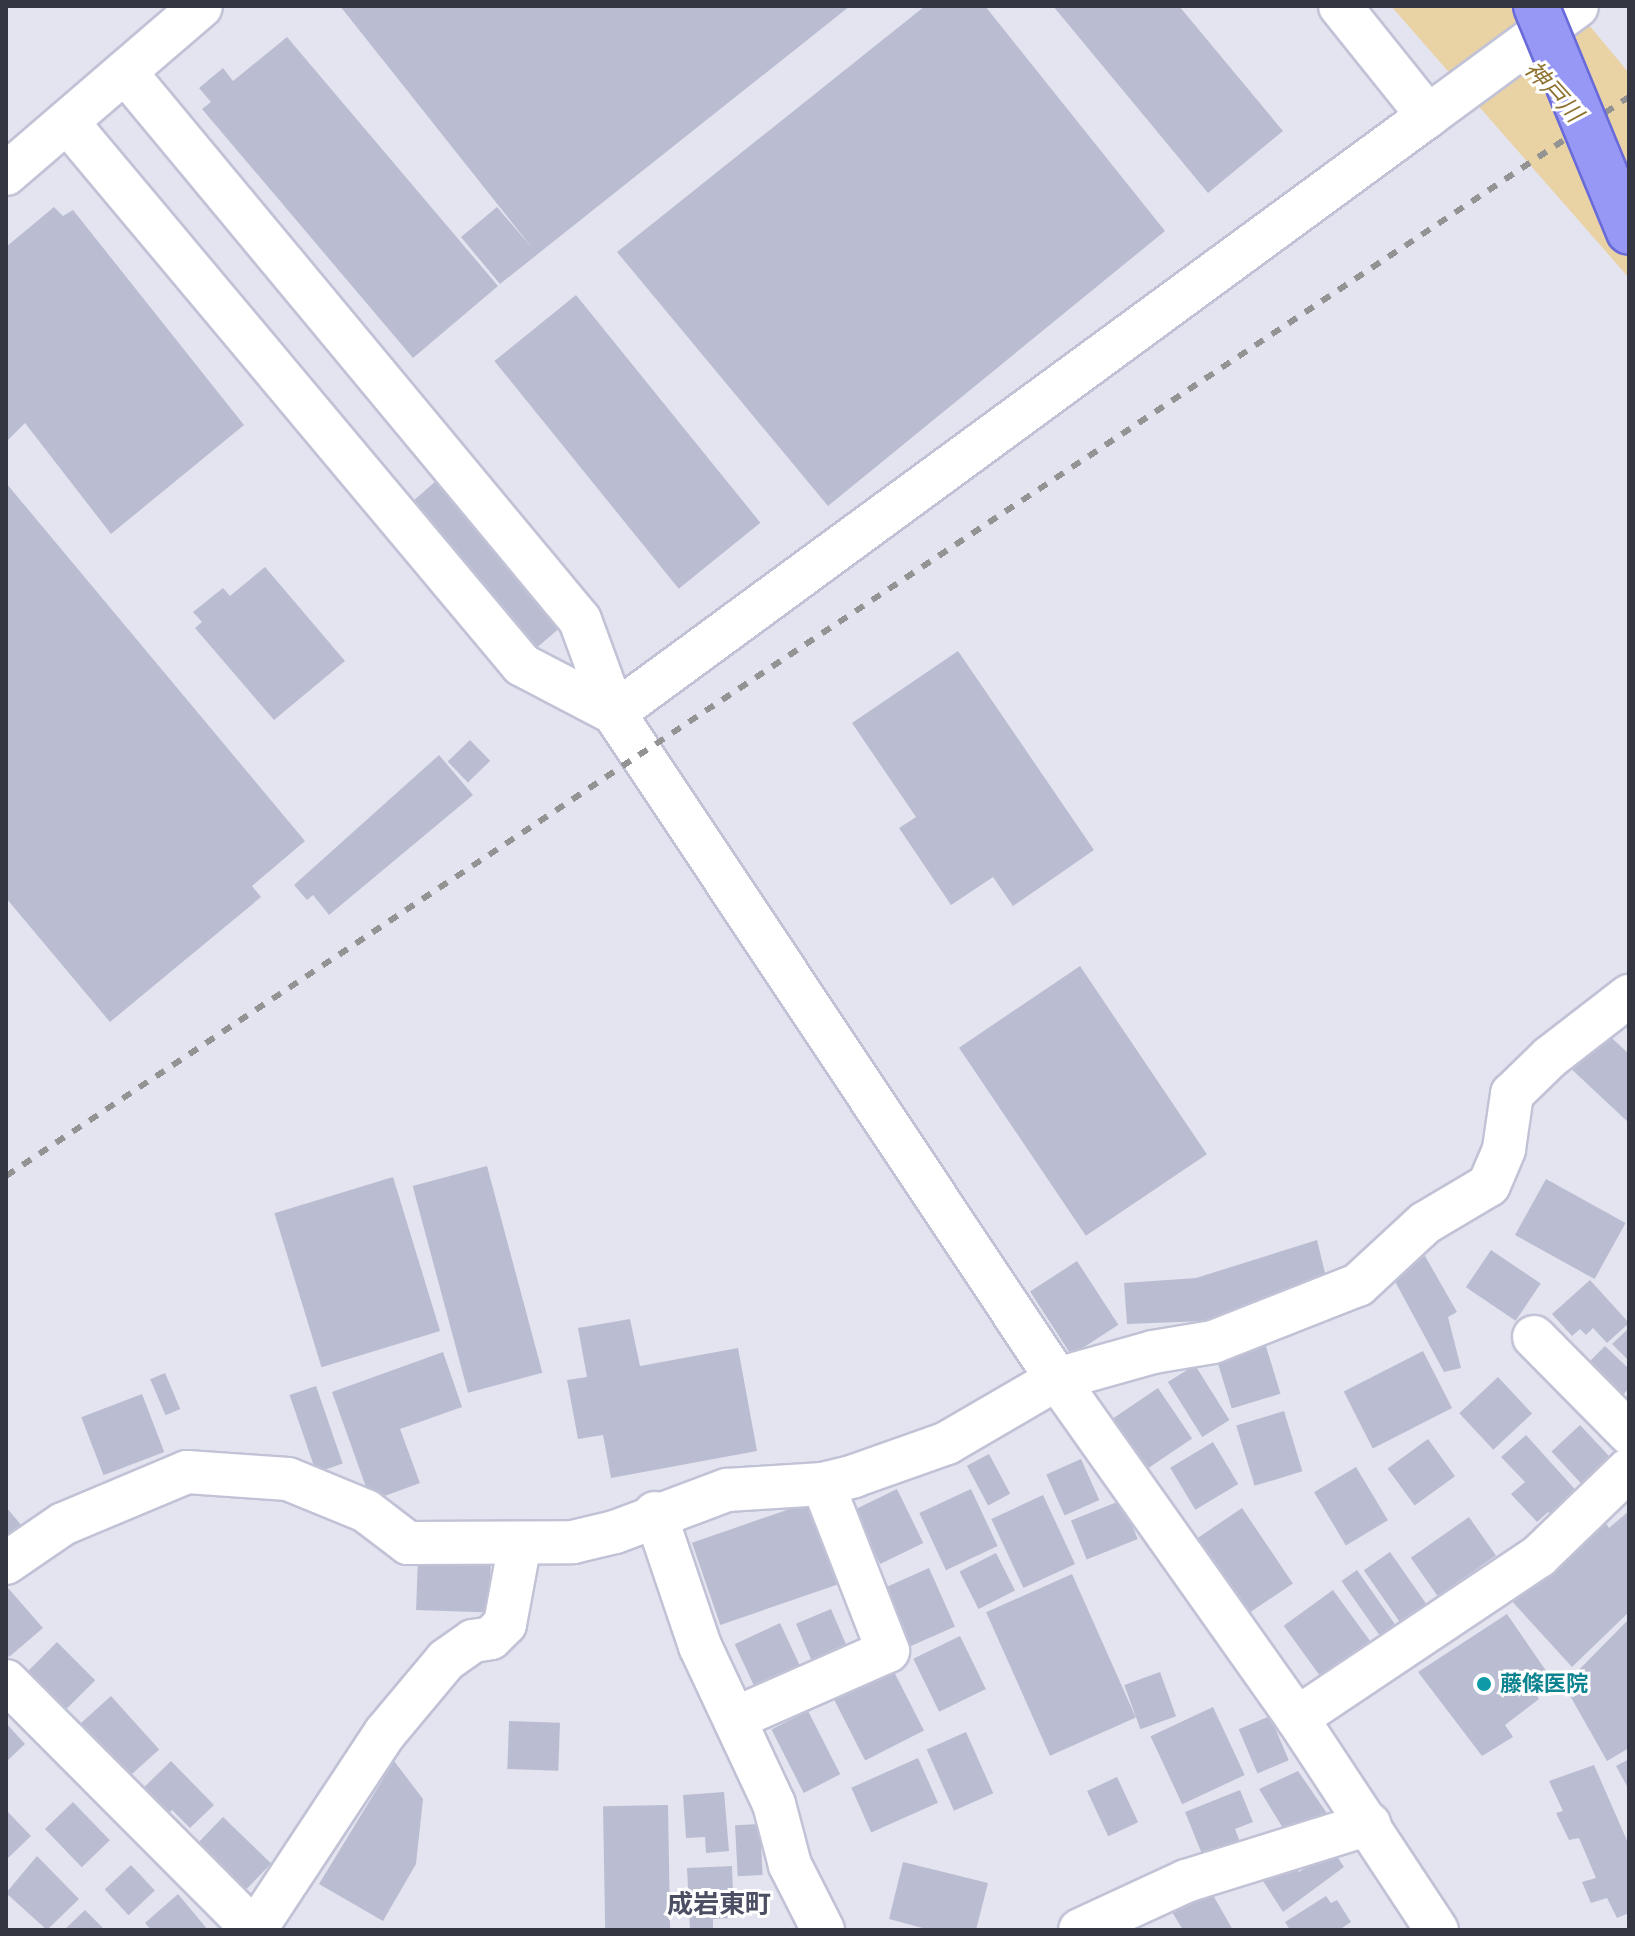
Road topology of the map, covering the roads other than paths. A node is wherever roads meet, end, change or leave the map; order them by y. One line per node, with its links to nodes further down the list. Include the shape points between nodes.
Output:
1 (201, 6): 6 (street)
2 (1340, 6): 7 (street)
3 (1536, 6): 11 (main road, bridge)
4 (1558, 6): 10 (main road)
5 (1577, 6): 7 (street)
6 (125, 72): 8 (street); 12 (street, via 580,620)
7 (1428, 116): 12 (street)
8 (68, 123): 9 (street); 12 (street, via 522,665)
9 (6, 174)
10 (1629, 175)
11 (1629, 232)
12 (614, 713): 15 (street)
13 (1629, 996): 15 (street, via 1512,1094 1504,1149 1489,1185 1425,1223 1358,1285 1213,1342 1153,1352)
14 (1534, 1337): 16 (street)
15 (1057, 1379): 18 (street, via 947,1443); 24 (street)
16 (1629, 1433)
17 (1629, 1469): 24 (street, via 1539,1556)
18 (823, 1484): 19 (street, via 727,1490); 23 (street, via 888,1651)
19 (655, 1513): 20 (street, via 615,1532 573,1542); 23 (street, via 700,1646)
20 (520, 1543): 21 (street, via 408,1543 366,1511 288,1479 187,1472 63,1524); 26 (street, via 505,1624 491,1638 473,1641 446,1660 385,1733)
21 (6, 1563)
22 (6, 1681): 26 (street)
23 (736, 1718): 27 (street, via 774,1804 790,1865)
24 (1297, 1718): 25 (street)
25 (1369, 1824): 28 (street, via 1186,1881); 29 (street)
26 (255, 1930)
27 (823, 1930)
28 (1080, 1930)
29 (1437, 1930)

